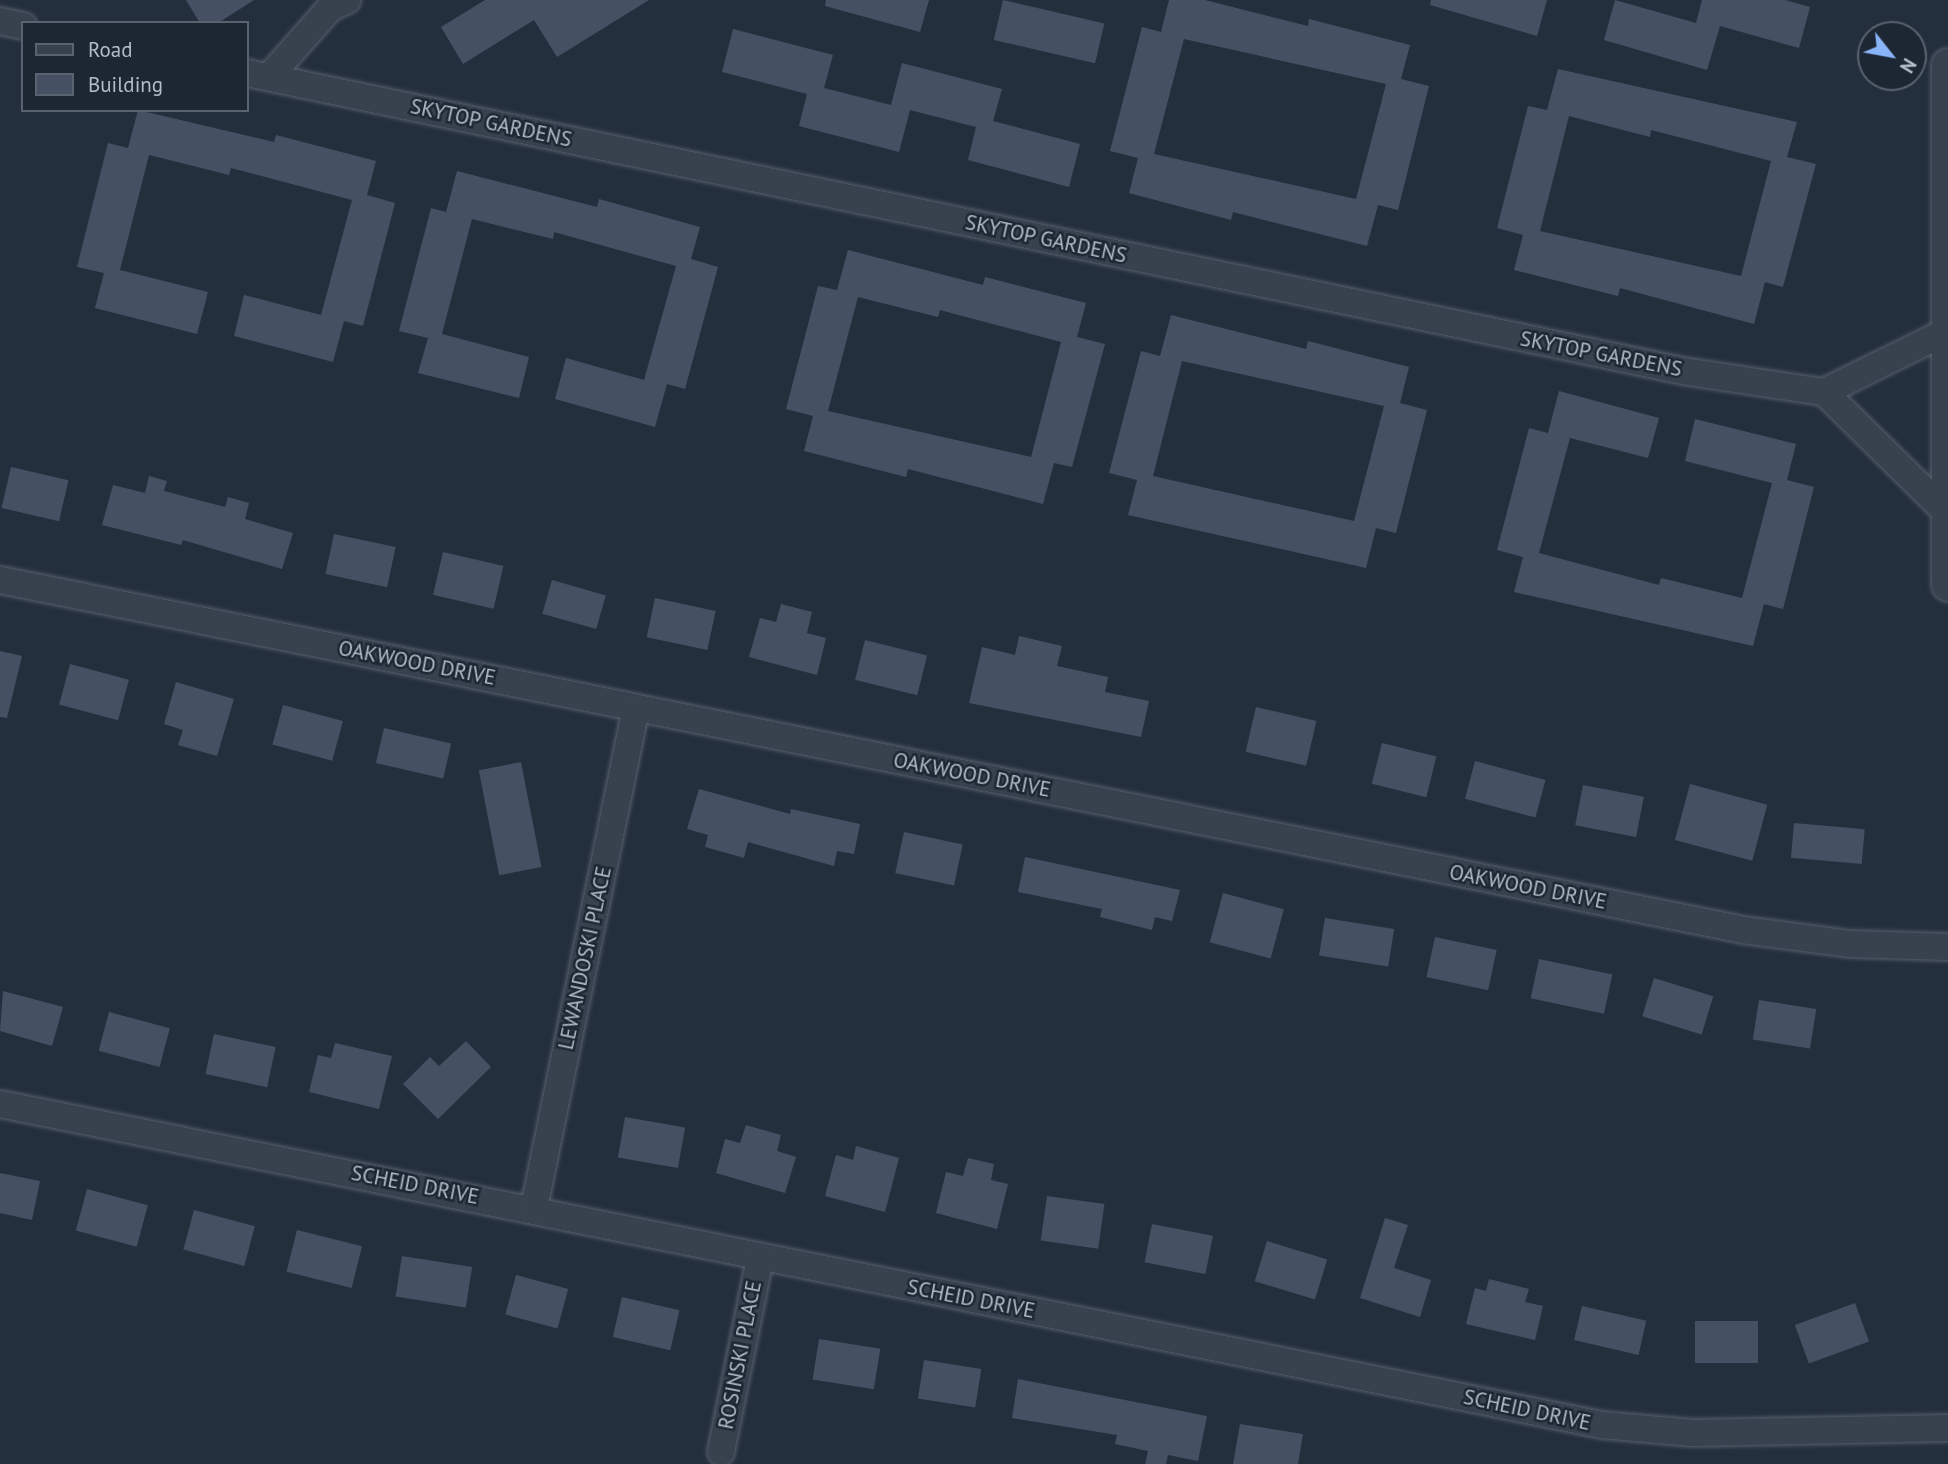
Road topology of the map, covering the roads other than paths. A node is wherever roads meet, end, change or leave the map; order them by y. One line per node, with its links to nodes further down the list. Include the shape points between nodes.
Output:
1 (347, 0): 5 (street, SKYTOP GARDENS, via 330,8)
2 (0, 21): 3 (street)
3 (21, 26)
4 (1948, 65): 6 (street)
5 (258, 75): 7 (street, SKYTOP GARDENS, via 1683,371)
6 (1946, 332): 7 (street); 8 (street)
7 (1824, 393): 8 (street)
8 (1947, 513): 10 (street)
9 (0, 580): 11 (street, OAKWOOD DRIVE)
10 (1948, 584)
11 (636, 708): 12 (street, OAKWOOD DRIVE, via 1743,930 1851,944); 14 (street, LEWANDOSKI PLACE)
12 (1948, 947)
13 (0, 1104): 14 (street, SCHEID DRIVE)
14 (534, 1208): 15 (street, SCHEID DRIVE)
15 (760, 1258): 16 (street, SCHEID DRIVE, via 1647,1432); 17 (street, ROSINSKI PLACE)
16 (1948, 1428)
17 (721, 1452)

